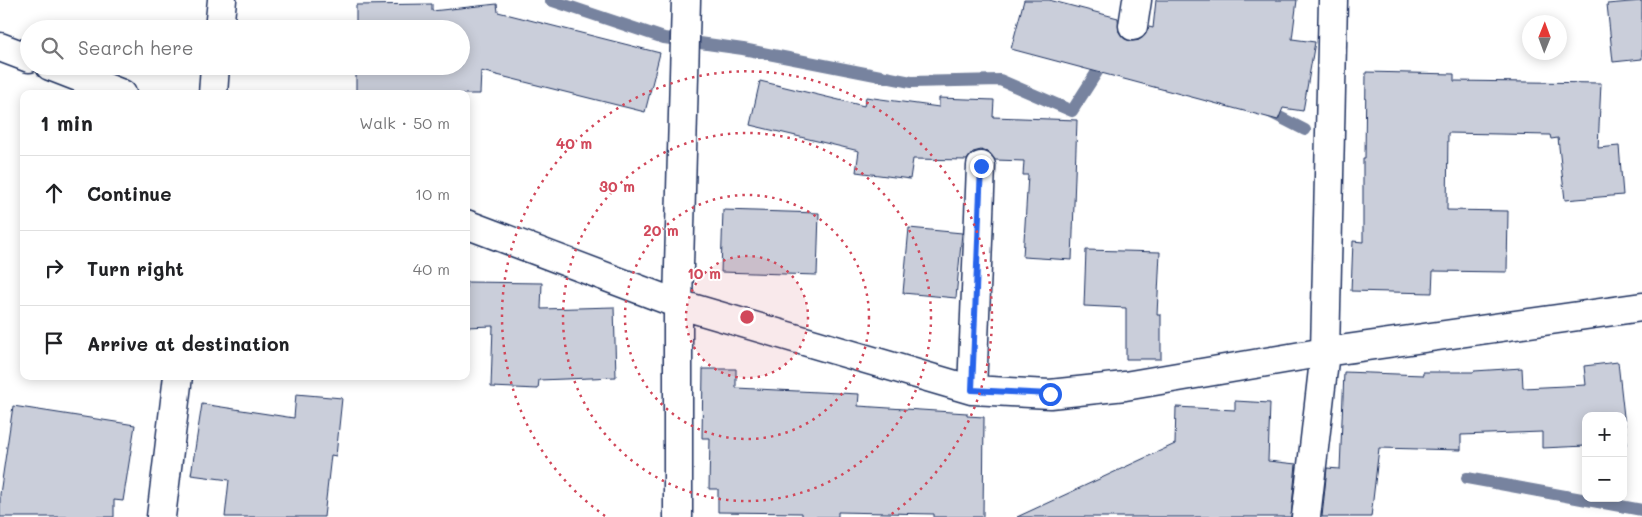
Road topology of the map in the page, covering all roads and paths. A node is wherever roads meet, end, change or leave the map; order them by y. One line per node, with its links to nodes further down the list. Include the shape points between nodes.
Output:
1 (222, 0): 4 (street)
2 (686, 0): 13 (street)
3 (1333, 0): 15 (street)
4 (220, 20)
5 (0, 47): 6 (street)
6 (20, 55)
7 (73, 75): 9 (street)
8 (215, 75): 10 (street)
9 (112, 90)
10 (213, 90)
11 (981, 166): 17 (street)
12 (470, 226): 13 (street)
13 (678, 304): 17 (street); 19 (street)
14 (1642, 307): 15 (street)
15 (1325, 352): 17 (street, via 1125,386 1050,394); 20 (street)
16 (178, 380): 18 (street)
17 (972, 390)
18 (161, 517)
19 (678, 517)
20 (1306, 517)

